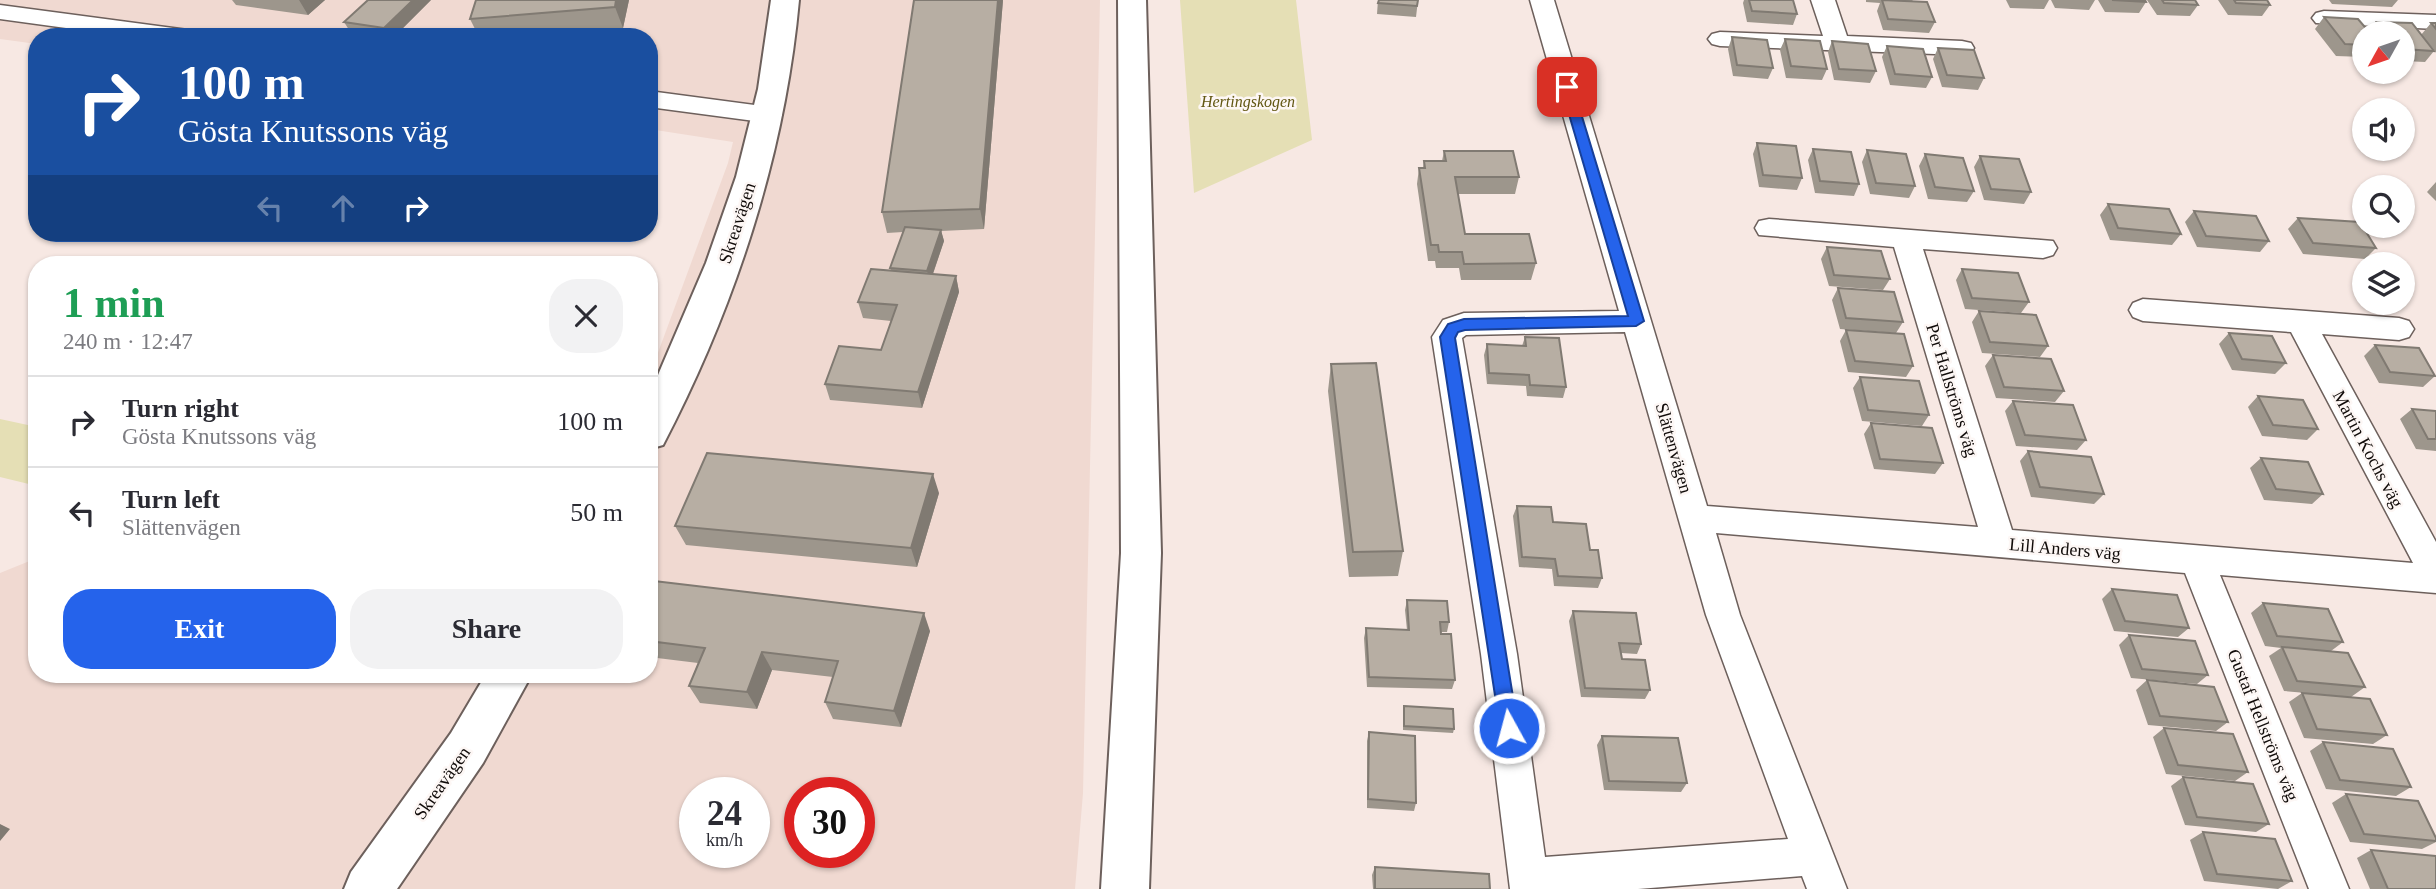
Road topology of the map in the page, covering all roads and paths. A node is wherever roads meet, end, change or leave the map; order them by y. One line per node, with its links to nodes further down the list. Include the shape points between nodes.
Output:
1 (785, 0): 14 (main road, Skreavägen)
2 (1132, 0): 31 (main road, via 1141,553)
3 (1542, 0): 19 (street, Slättenvägen)
4 (1823, 0): 11 (street)
5 (2408, 0): 8 (street)
6 (0, 12): 9 (street)
7 (2324, 18): 8 (street)
8 (2431, 22)
9 (120, 28)
10 (1720, 39): 11 (street)
11 (1837, 42): 12 (street)
12 (1962, 48)
13 (658, 100): 14 (street)
14 (769, 115): 22 (main road, Skreavägen, via 715,289)
15 (1769, 228): 16 (street)
16 (1905, 237): 17 (street); 24 (street, Per Hallströms väg)
17 (2043, 248)
18 (2144, 310): 20 (street)
19 (1636, 321): 23 (street, Slättenvägen); 29 (street, via 1464,324 1453,328 1447,337 1499,653)
20 (2301, 323): 21 (street); 26 (street, Martin Kochs väg)
21 (2399, 329)
22 (658, 414)
23 (1694, 519): 24 (street, Lill Anders väg); 28 (street, Slättenvägen, via 1723,615)
24 (2000, 543): 25 (street, Lill Anders väg)
25 (2197, 560): 26 (street, Lill Anders väg); 32 (street, Gustaf Hellströms väg)
26 (2436, 577)
27 (505, 683): 30 (main road, Skreavägen, via 467,748)
28 (1820, 872): 29 (street)
29 (1530, 884)
30 (368, 889)
31 (1125, 889)
32 (2329, 889)

